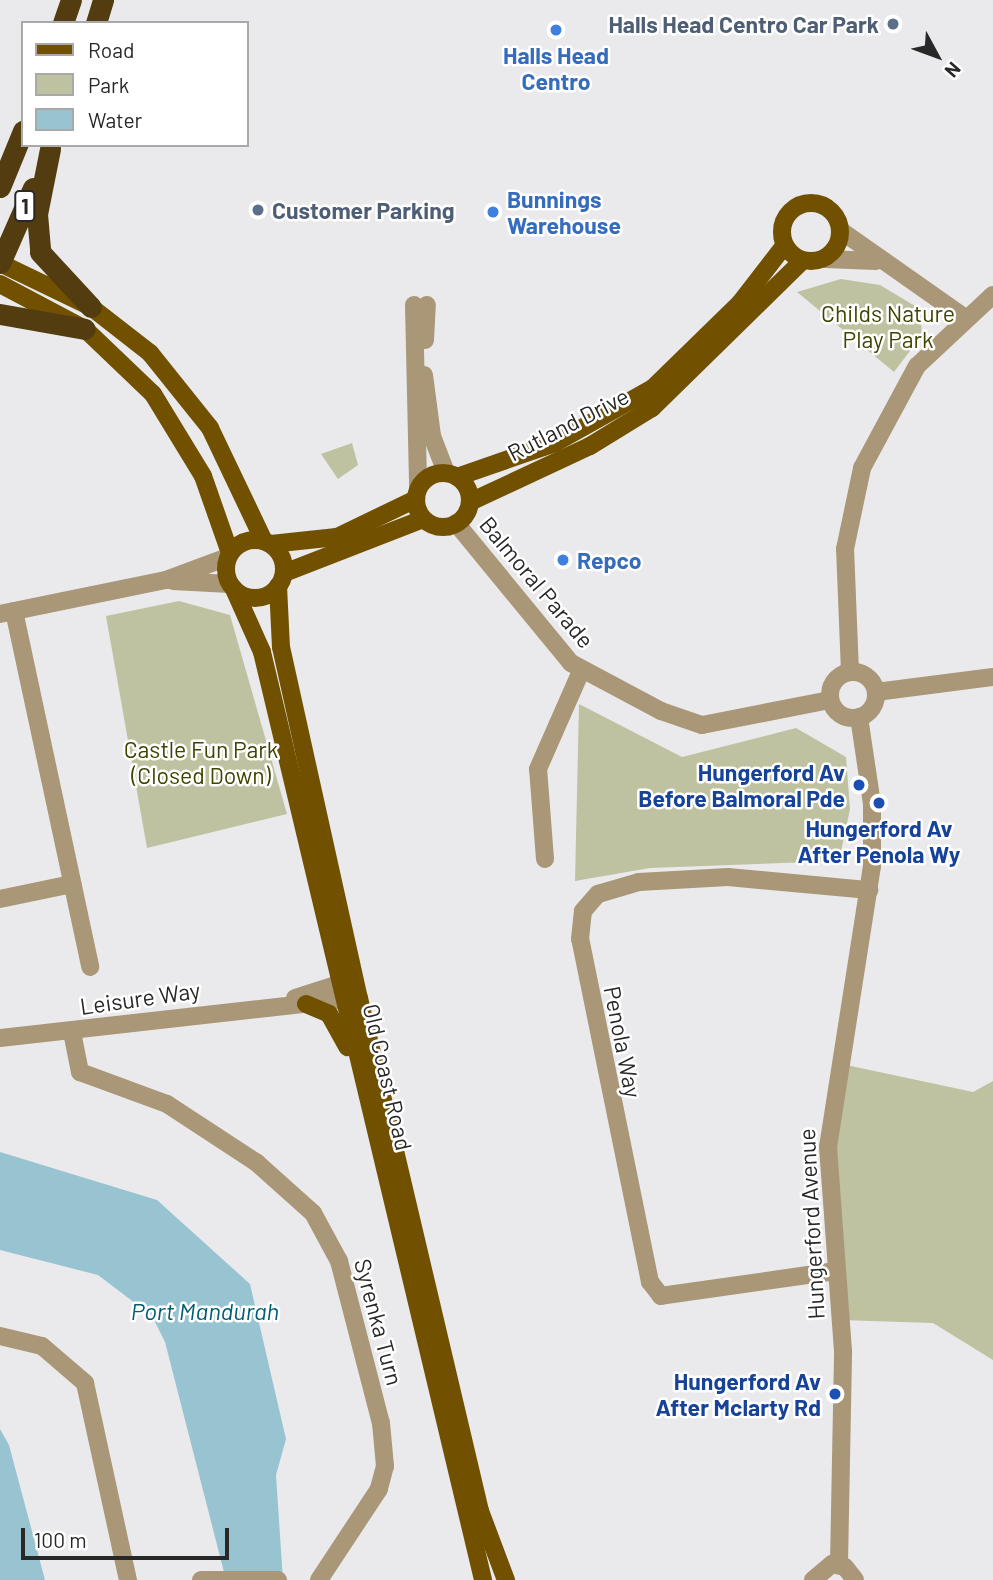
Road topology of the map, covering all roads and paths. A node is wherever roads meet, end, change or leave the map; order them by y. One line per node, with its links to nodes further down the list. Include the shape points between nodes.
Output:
1 (71, 0): 3 (highway)
2 (103, 0): 4 (highway)
3 (64, 21)
4 (97, 21)
5 (21, 136): 7 (highway, 1)
6 (51, 147): 13 (highway, 1); 16 (highway, via 37,214 40,252)
7 (0, 187)
8 (840, 229): 9 (main road, via 820,204 797,206 782,223); 10 (main road); 12 (street)
9 (784, 246): 11 (main road); 20 (main road, Rutland Drive, via 740,303 653,388 555,443)
10 (825, 259): 11 (main road); 12 (street)
11 (802, 261): 22 (main road, Rutland Drive, via 652,408 590,446)
12 (879, 262): 18 (street, via 927,285)
13 (0, 263): 16 (main road)
14 (0, 284): 19 (main road)
15 (993, 295): 18 (street)
16 (91, 307): 25 (main road, via 150,353 210,428)
17 (0, 314): 19 (highway)
18 (964, 317): 32 (street, via 896,396 854,493 843,575)
19 (85, 330): 26 (main road, via 129,367 167,413 202,476)
20 (451, 475): 21 (main road); 21 (street, via 423,390 420,305); 22 (main road)
21 (417, 493): 23 (main road); 25 (main road, via 337,537)
22 (470, 502): 24 (main road)
23 (423, 519): 24 (main road, via 442,527); 28 (main road)
24 (456, 523): 31 (street, Balmoral Parade, via 554,648)
25 (267, 543): 26 (main road, via 249,540); 28 (main road)
26 (229, 555): 27 (street); 29 (main road)
27 (166, 580): 29 (street); 30 (street)
28 (281, 580): 29 (main road, via 256,598); 42 (main road, Old Coast Road, via 281,647)
29 (232, 587): 42 (main road, Old Coast Road, via 262,652)
30 (7, 612): 38 (street)
31 (581, 671): 35 (street, Balmoral Parade, via 693,724 807,709); 37 (street, Balmoral Parade, via 538,769)
32 (850, 672): 34 (street, via 867,677); 35 (street, via 833,683)
33 (993, 677): 34 (street)
34 (876, 692): 36 (street, via 872,709)
35 (830, 700): 36 (street, via 842,715)
36 (859, 717): 39 (street, Hungerford Avenue, via 872,804)
37 (545, 859)
38 (72, 884): 40 (street); 41 (street)
39 (869, 890): 48 (street, Hungerford Avenue, via 830,1112); 48 (street, Penola Way, via 707,877 639,883 598,894 583,911 580,939 650,1282 661,1296)
40 (0, 899)
41 (90, 967)
42 (348, 989): 43 (street, Leisure Way); 44 (street, Leisure Way); 47 (main road, Old Coast Road); 56 (main road, Old Coast Road, via 480,1511)
43 (285, 1003): 44 (street, Leisure Way); 45 (street, Leisure Way)
44 (306, 1004): 47 (main road, via 329,1014)
45 (72, 1032): 46 (street, Leisure Way); 54 (street, Syrenka Turn, via 80,1072 167,1104 257,1163 313,1213 339,1261 381,1423 385,1466 379,1489)
46 (0, 1038)
47 (361, 1079): 55 (main road, Old Coast Road)
48 (836, 1271): 50 (street, Hungerford Avenue, via 843,1391)
49 (0, 1336): 52 (street, via 42,1346 85,1384)
50 (839, 1564): 57 (street, via 826,1566); 58 (street)
51 (209, 1578): 53 (street)
52 (128, 1580)
53 (278, 1580)
54 (319, 1580)
55 (483, 1580)
56 (506, 1580)
57 (813, 1580)
58 (855, 1580)

